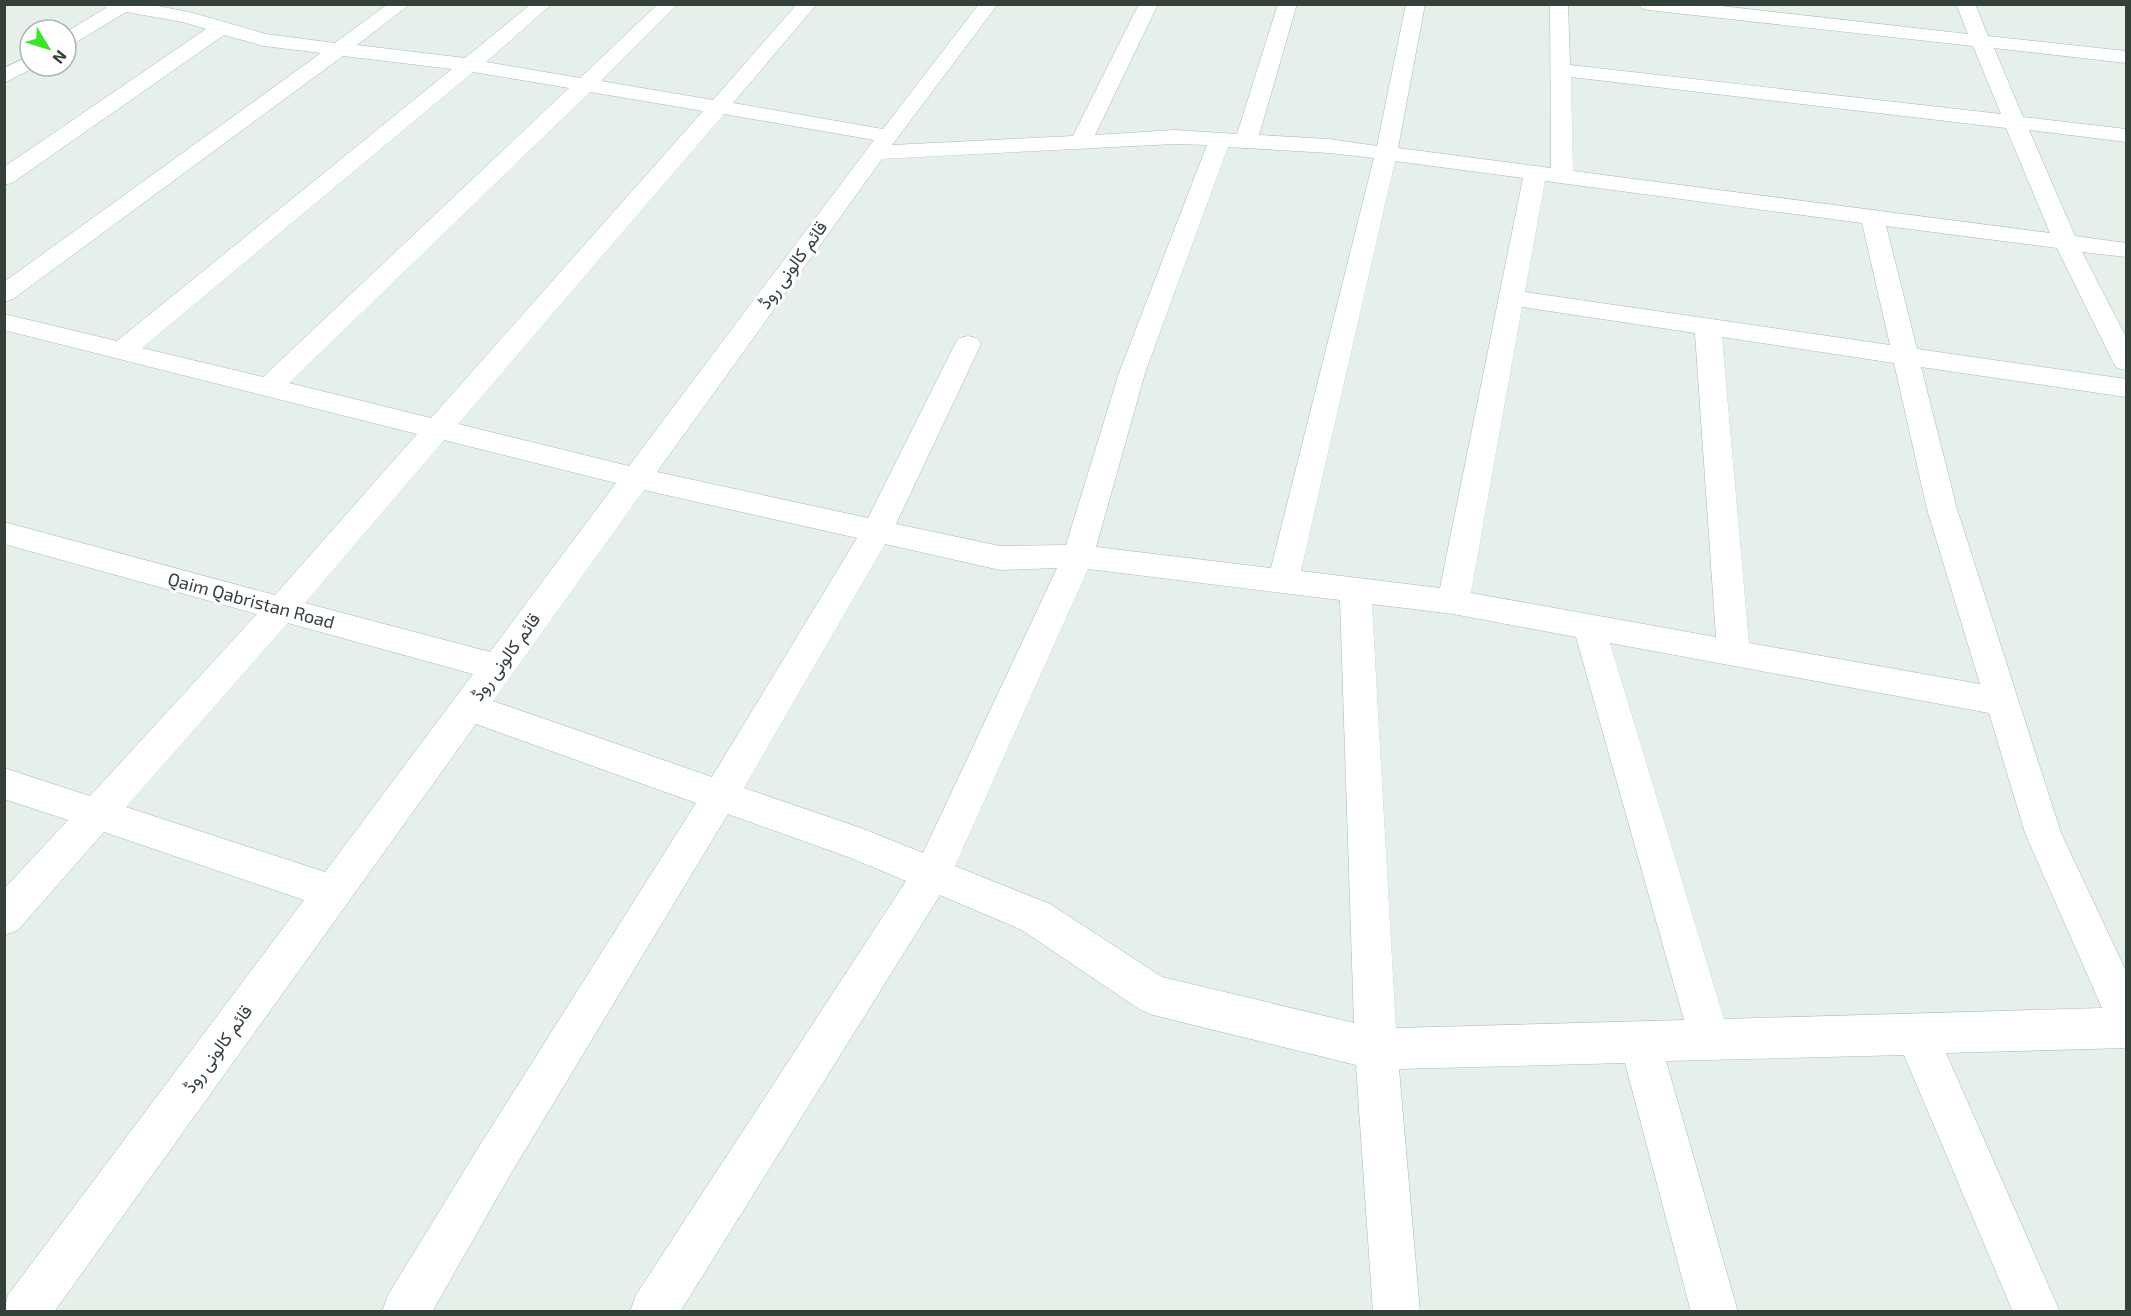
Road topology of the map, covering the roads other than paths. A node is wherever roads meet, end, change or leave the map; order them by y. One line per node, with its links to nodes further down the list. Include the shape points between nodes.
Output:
1 (205, 4): 14 (street)
2 (401, 4): 18 (street)
3 (543, 4): 20 (street)
4 (669, 4): 24 (street)
5 (808, 4): 25 (street)
6 (989, 4): 30 (street, قائم کالونی روڈ)
7 (1149, 4): 29 (street)
8 (1288, 4): 28 (street)
9 (1416, 4): 31 (street)
10 (1559, 4): 22 (street)
11 (1648, 4): 17 (street)
12 (1965, 4): 17 (street)
13 (118, 5): 14 (street); 16 (street)
14 (186, 17): 15 (street)
15 (221, 28): 18 (street, via 264,40); 33 (street)
16 (78, 32)
17 (1980, 42): 19 (street); 26 (street)
18 (340, 49): 20 (street); 37 (street)
19 (2127, 57)
20 (470, 65): 24 (street); 42 (street)
21 (18, 69): 23 (street)
22 (1560, 70): 26 (street); 32 (street)
23 (4, 77)
24 (586, 84): 25 (street); 45 (street)
25 (719, 107): 30 (street); 47 (street)
26 (2016, 124): 27 (street); 35 (street)
27 (2127, 135)
28 (1233, 140): 29 (street, via 1174,137); 31 (street); 51 (street, via 1132,373)
29 (1081, 142): 30 (street)
30 (882, 144): 48 (street, قائم کالونی روڈ)
31 (1386, 153): 32 (street); 52 (street)
32 (1548, 174): 34 (street); 38 (street)
33 (4, 178)
34 (1872, 217): 35 (street); 43 (street)
35 (2067, 243): 36 (street); 44 (street)
36 (2127, 250)
37 (4, 294)
38 (1510, 298): 40 (street); 54 (street)
39 (4, 322): 42 (street)
40 (1708, 327): 43 (street); 57 (street)
41 (968, 345): 49 (street)
42 (122, 351): 45 (street)
43 (1906, 356): 46 (street); 59 (street, via 1942,509)
44 (2127, 362)
45 (269, 387): 47 (street)
46 (2127, 388)
47 (438, 429): 48 (street); 55 (street)
48 (636, 478): 49 (street); 58 (street, قائم کالونی روڈ)
49 (877, 531): 51 (street, via 1000,558); 62 (street)
50 (4, 533): 55 (street, Qaim Qabristan Road)
51 (1078, 556): 52 (street); 64 (street)
52 (1283, 581): 53 (street)
53 (1355, 590): 54 (street); 72 (street)
54 (1453, 602): 56 (street)
55 (281, 609): 58 (street, Qaim Qabristan Road); 63 (street)
56 (1589, 626): 57 (street); 70 (street)
57 (1732, 652): 59 (street)
58 (498, 668): 60 (street, قائم کالونی روڈ)
59 (2003, 702): 67 (street, via 2043,833)
60 (469, 707): 62 (street); 65 (street, قائم کالونی روڈ)
61 (4, 783): 63 (street)
62 (720, 796): 64 (street); 74 (street)
63 (97, 814): 65 (street); 66 (street)
64 (932, 874): 72 (street, via 1036,917 1153,995); 75 (street)
65 (333, 892): 73 (street, قائم کالونی روڈ)
66 (4, 917)
67 (2127, 1015)
68 (2127, 1028): 69 (street)
69 (1916, 1034): 70 (street); 78 (street)
70 (1710, 1040): 71 (street)
71 (1640, 1042): 72 (street); 77 (street)
72 (1376, 1049): 76 (street)
73 (25, 1311)
74 (405, 1311)
75 (653, 1311)
76 (1397, 1311)
77 (1715, 1311)
78 (2037, 1311)

